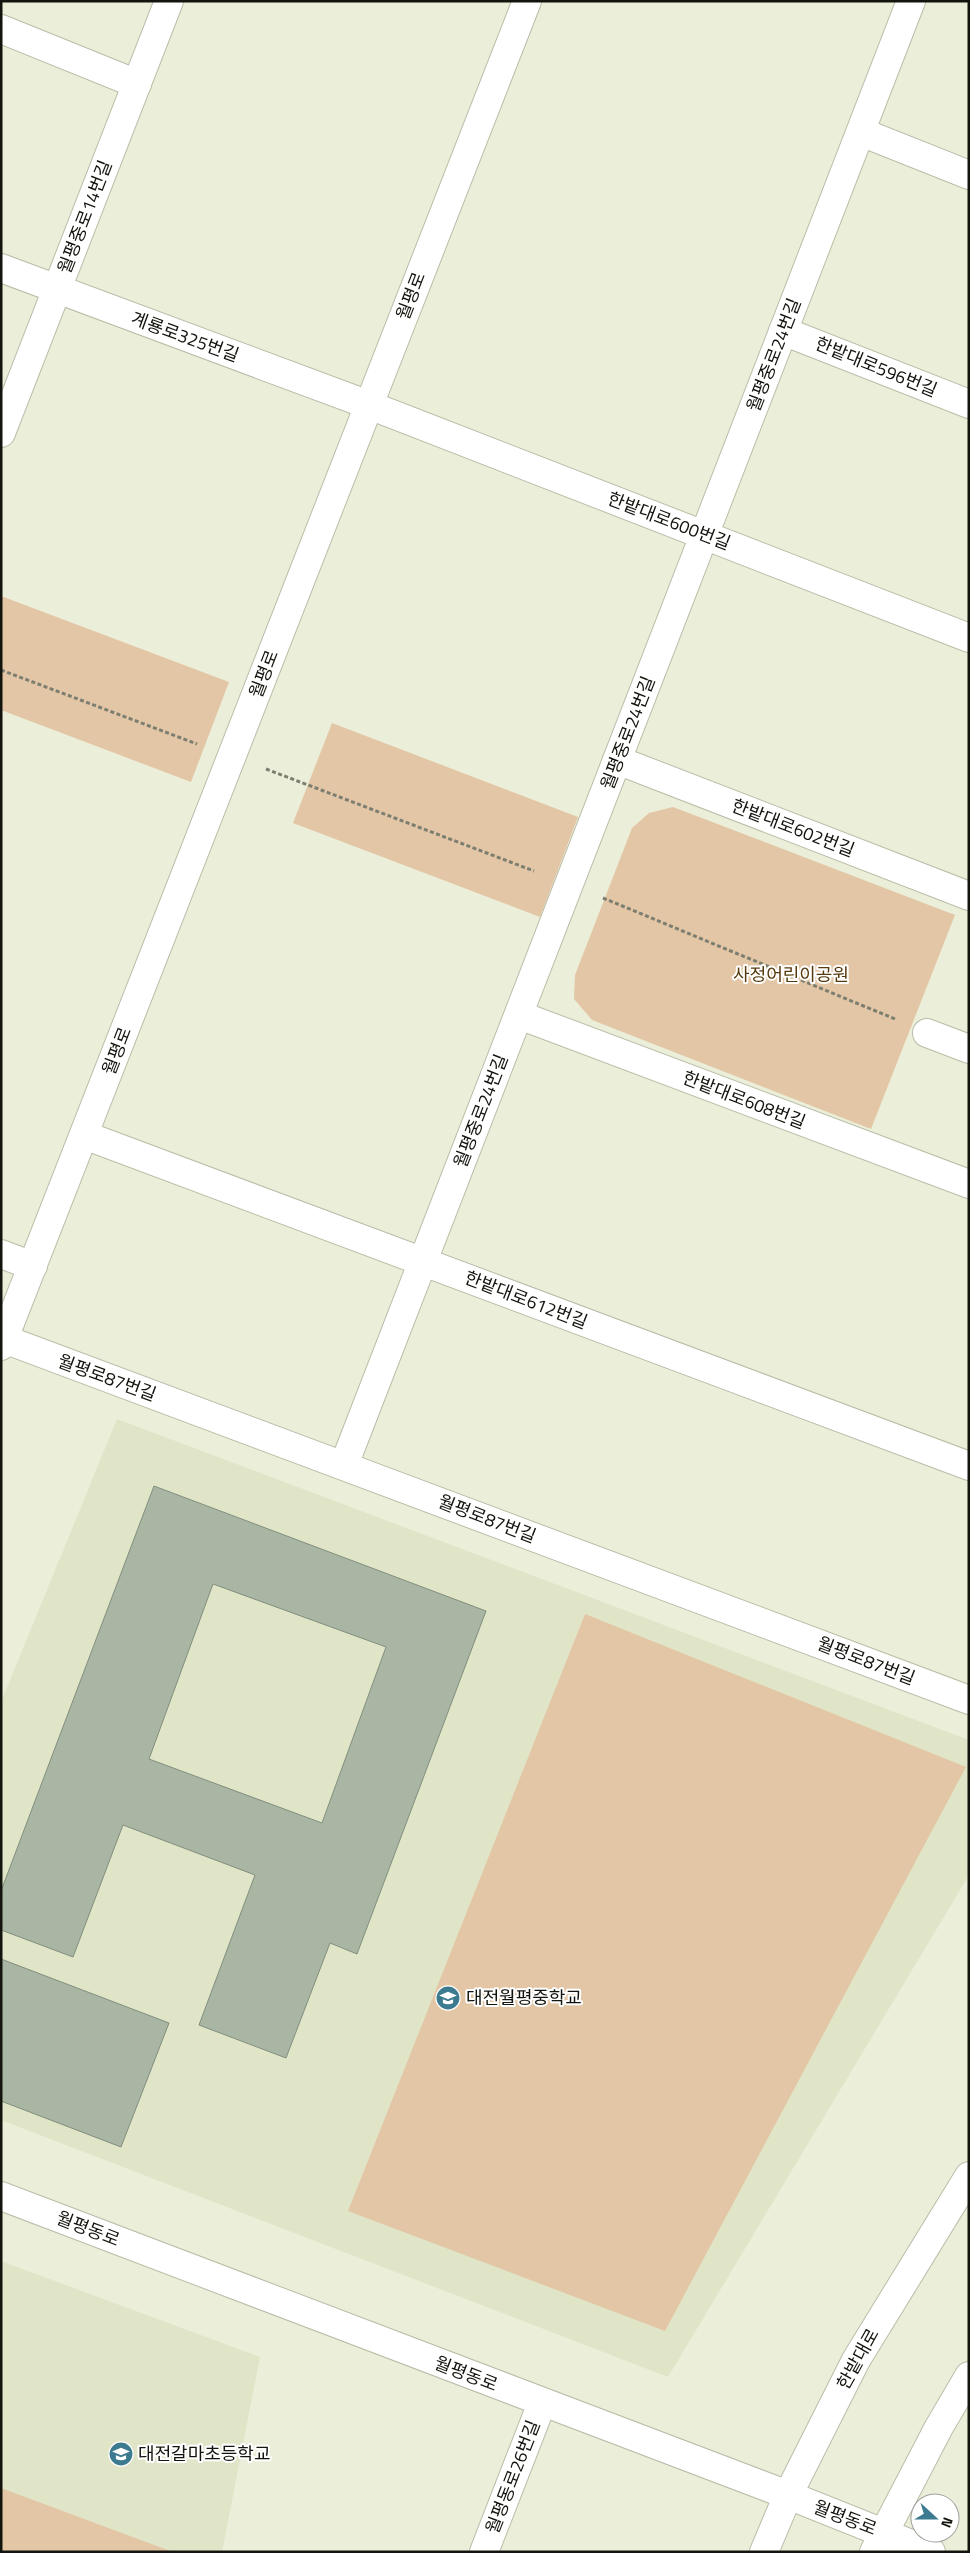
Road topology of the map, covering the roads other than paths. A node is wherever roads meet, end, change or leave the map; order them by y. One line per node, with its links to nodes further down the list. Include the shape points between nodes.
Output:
1 (169, 1): 5 (street, 월평중로14번길)
2 (527, 1): 12 (street, 월평로)
3 (911, 1): 6 (street, 월평중로24번길)
4 (1, 29): 5 (street)
5 (137, 84): 9 (street, 월평중로14번길)
6 (861, 132): 7 (street); 10 (street, 월평중로24번길)
7 (969, 174)
8 (1, 268): 9 (street, 계룡로325번길)
9 (57, 289): 12 (street, 계룡로325번길); 13 (street, 월평중로14번길)
10 (784, 331): 11 (street, 한밭대로596번길); 14 (street, 월평중로24번길)
11 (969, 404)
12 (369, 405): 14 (street, 한밭대로600번길); 21 (street, 월평로)
13 (1, 433)
14 (704, 535): 15 (street, 한밭대로600번길); 16 (street, 월평중로24번길)
15 (969, 638)
16 (617, 760): 17 (street, 한밭대로602번길); 18 (street, 월평중로24번길)
17 (969, 896)
18 (519, 1015): 22 (street, 한밭대로608번길); 24 (street, 월평중로24번길)
19 (927, 1033): 20 (street)
20 (969, 1049)
21 (84, 1135): 24 (street, 한밭대로612번길); 25 (street, 월평로)
22 (969, 1184)
23 (1, 1254): 25 (street)
24 (423, 1262): 27 (street, 월평중로24번길); 28 (street, 한밭대로612번길)
25 (33, 1266): 26 (street, 월평로)
26 (3, 1343): 27 (street, 월평로87번길)
27 (344, 1465): 29 (street, 월평로87번길)
28 (969, 1466)
29 (969, 1700)
30 (969, 2176): 34 (street, 한밭대로, via 856,2360)
31 (1, 2196): 33 (street, 월평동로)
32 (969, 2376): 35 (street)
33 (542, 2403): 34 (street, 월평동로); 36 (street, 월평동로26번길)
34 (788, 2495): 35 (street, 월평동로); 37 (street, 한밭대로)
35 (880, 2543): 38 (street, 월평동로)
36 (484, 2552)
37 (764, 2552)
38 (931, 2552)

